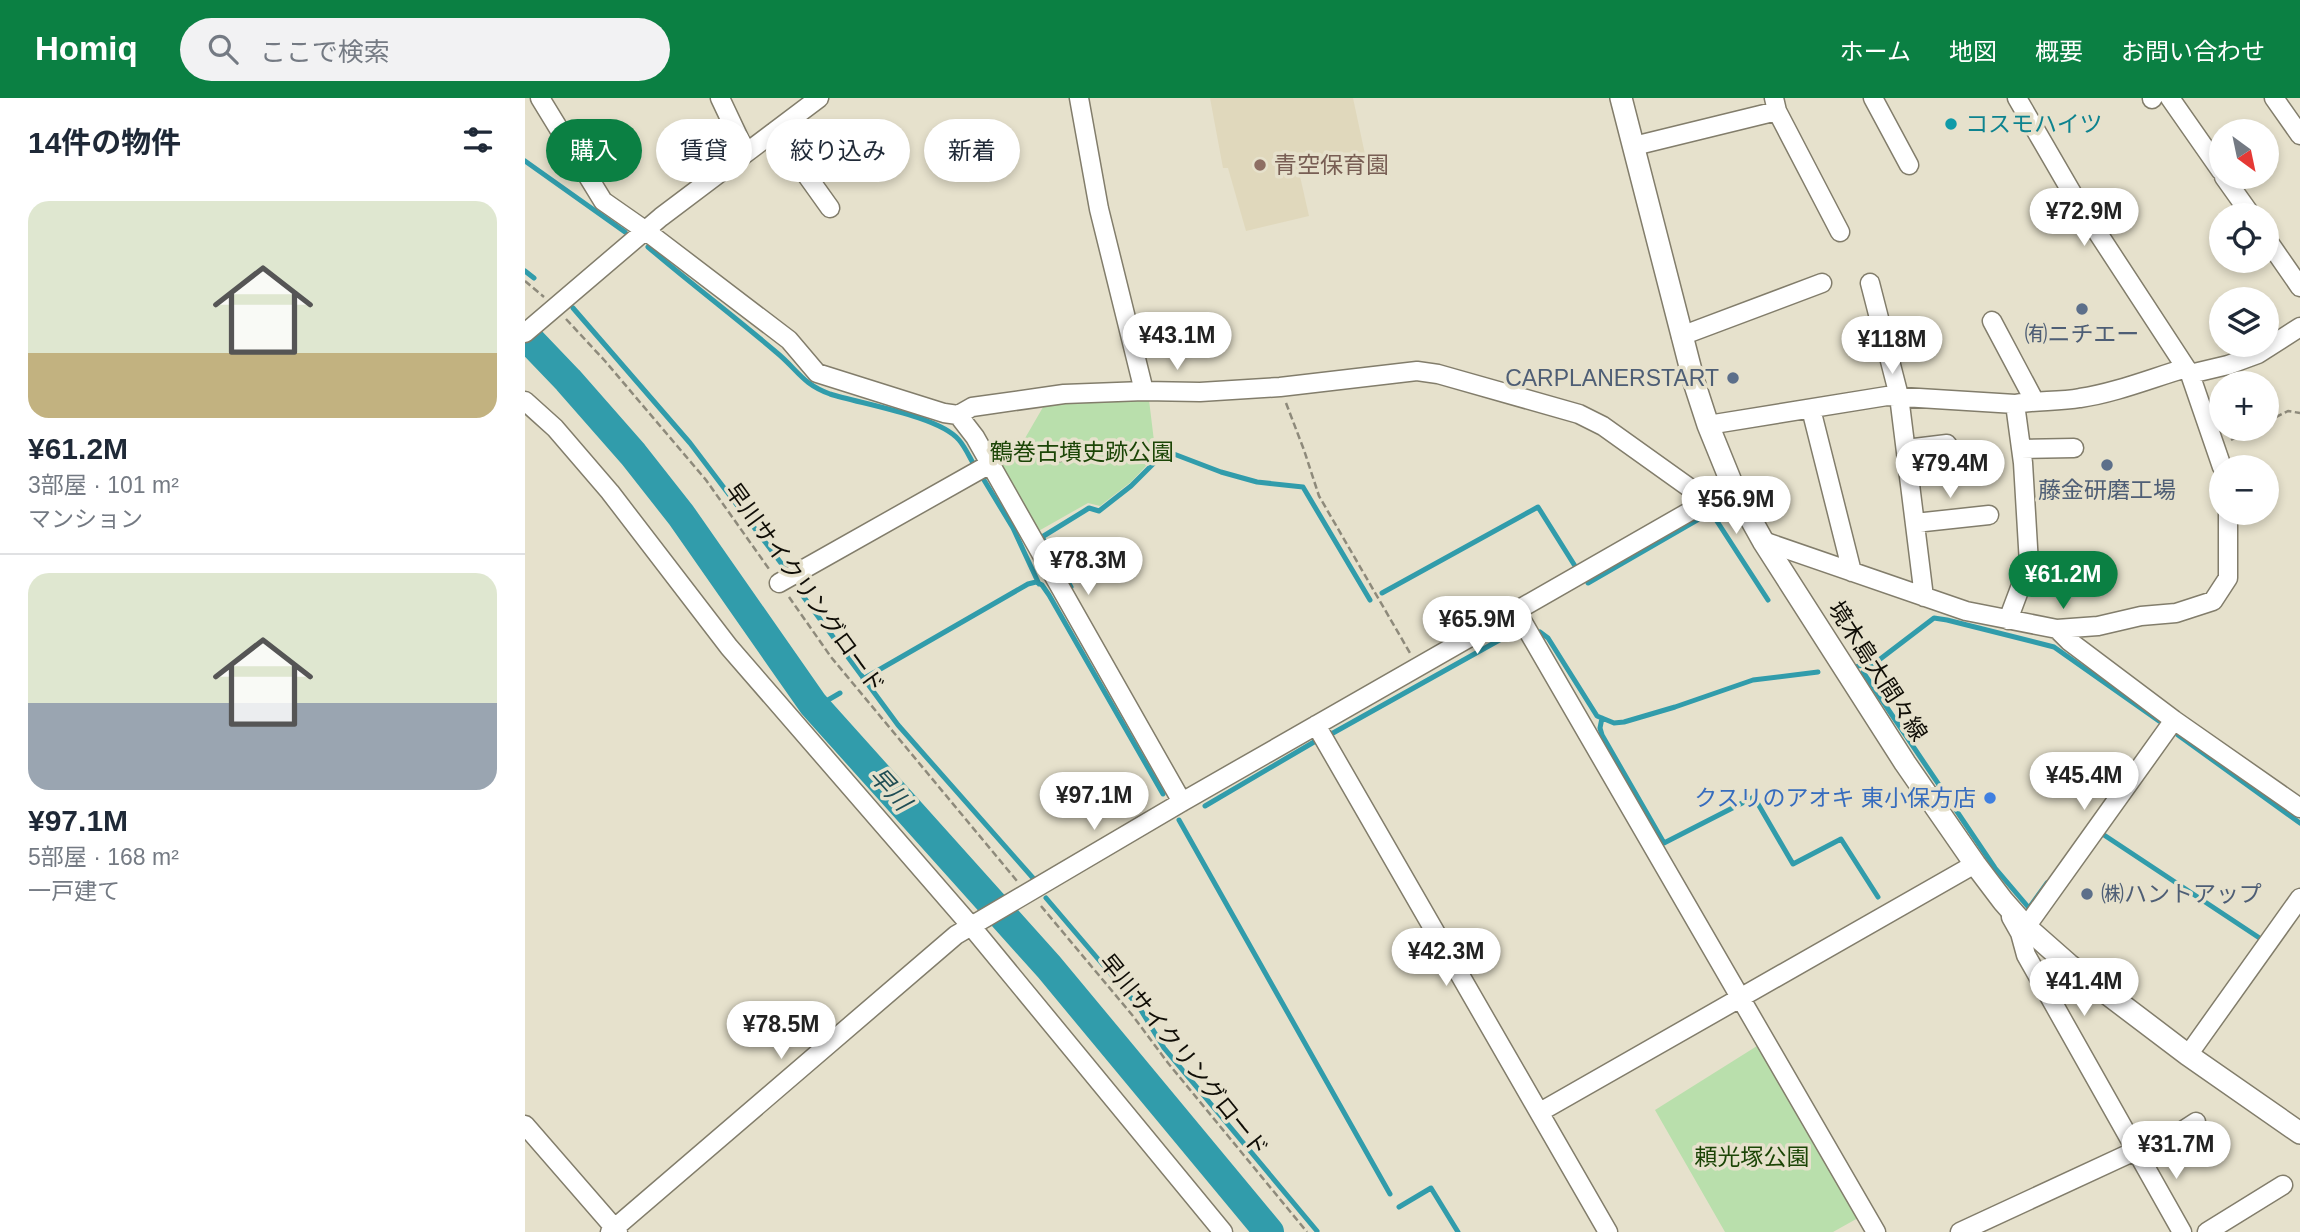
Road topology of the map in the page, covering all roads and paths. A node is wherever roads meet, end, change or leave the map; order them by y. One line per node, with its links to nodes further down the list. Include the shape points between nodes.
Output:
1 (540, 98): 22 (street, via 603,201)
2 (720, 98): 11 (street)
3 (1079, 98): 36 (street, via 1099,209)
4 (1621, 98): 15 (main road, 境木島大間々線)
5 (1873, 98): 18 (street)
6 (2017, 98): 34 (street, via 2075,198)
7 (2170, 98): 17 (street)
8 (2274, 98): 13 (street)
9 (814, 100): 12 (street)
10 (1776, 104): 15 (street); 23 (street)
11 (730, 119)
12 (790, 119)
13 (2300, 135)
14 (766, 138): 16 (street)
15 (1634, 146): 33 (main road, 境木島大間々線)
16 (752, 148)
17 (2209, 155)
18 (1909, 165)
19 (707, 182): 22 (street)
20 (811, 182): 21 (street)
21 (829, 208)
22 (646, 231): 29 (street); 43 (street, via 789,340 817,373)
23 (1840, 232)
24 (2279, 257): 28 (street)
25 (525, 281): 29 (path, 早川サイクリングロード)
26 (1822, 283): 33 (street)
27 (1870, 283): 37 (street)
28 (2300, 287)
29 (554, 309): 32 (street); 63 (path, 早川サイクリングロード, via 605,361 706,480)
30 (1991, 321): 38 (street)
31 (2300, 327): 34 (street, via 2258,354 2228,365)
32 (525, 333)
33 (1681, 336): 45 (main road, 境木島大間々線)
34 (2188, 371): 38 (street, via 2083,398); 48 (street)
35 (1280, 387): 36 (street); 57 (street, via 1417,371 1438,374 1579,414); 68 (path, via 1319,496)
36 (1144, 391): 43 (street, via 1064,394 971,407)
37 (1899, 396): 40 (street); 41 (street); 50 (street)
38 (2034, 400): 40 (street)
39 (525, 401): 77 (street, via 610,492 729,647)
40 (2015, 404): 51 (street)
41 (1811, 409): 45 (street); 62 (street)
42 (2300, 413): 44 (path)
43 (958, 415): 55 (street)
44 (2279, 416)
45 (1708, 425): 56 (main road, 境木島大間々線)
46 (2228, 441): 48 (path)
47 (1947, 444): 50 (street)
48 (2215, 447): 52 (street)
49 (2074, 448): 51 (street)
50 (1906, 449): 59 (street)
51 (2021, 449): 66 (street, via 2029,564)
52 (2218, 455)
53 (1084, 457): 54 (path)
54 (1055, 462)
55 (991, 464): 63 (street); 71 (street)
56 (1734, 489): 57 (street); 61 (main road, 境木島大間々線)
57 (1708, 501): 65 (street)
58 (1989, 515): 59 (street)
59 (1915, 523): 64 (street)
60 (2228, 525): 67 (street, via 2228,578 2213,601 2176,613)
61 (1763, 541): 62 (street); 73 (main road, 境木島大間々線)
62 (1852, 572): 64 (street)
63 (779, 583): 74 (path, 早川サイクリングロード, via 831,657)
64 (1924, 597): 66 (street)
65 (1517, 612): 68 (street); 79 (street)
66 (2008, 620): 67 (street)
67 (2057, 629): 69 (street)
68 (1418, 667): 70 (street)
69 (2174, 720): 72 (street); 78 (street)
70 (1317, 726): 71 (street); 81 (street)
71 (1182, 802): 74 (street)
72 (2300, 807)
73 (1975, 864): 76 (main road, 境木島大間々線); 79 (street)
74 (1026, 893): 77 (street); 89 (path, 早川サイクリングロード, via 1133,1016)
75 (2300, 898): 80 (street)
76 (2003, 901): 78 (main road, 境木島大間々線); 85 (street, via 2026,955)
77 (975, 924): 87 (street, via 956,935); 88 (street)
78 (2026, 927): 80 (main road, 境木島大間々線)
79 (1739, 998): 81 (street); 91 (street)
80 (2189, 1055): 84 (main road, 境木島大間々線)
81 (1540, 1112): 90 (street)
82 (2196, 1122): 85 (street)
83 (525, 1125): 87 (street)
84 (2300, 1133)
85 (2139, 1154): 92 (street); 93 (street)
86 (2283, 1185): 94 (street)
87 (614, 1231)
88 (1223, 1232)
89 (1307, 1232)
90 (1608, 1232)
91 (1876, 1232)
92 (1961, 1232)
93 (2182, 1232)
94 (2207, 1232)

